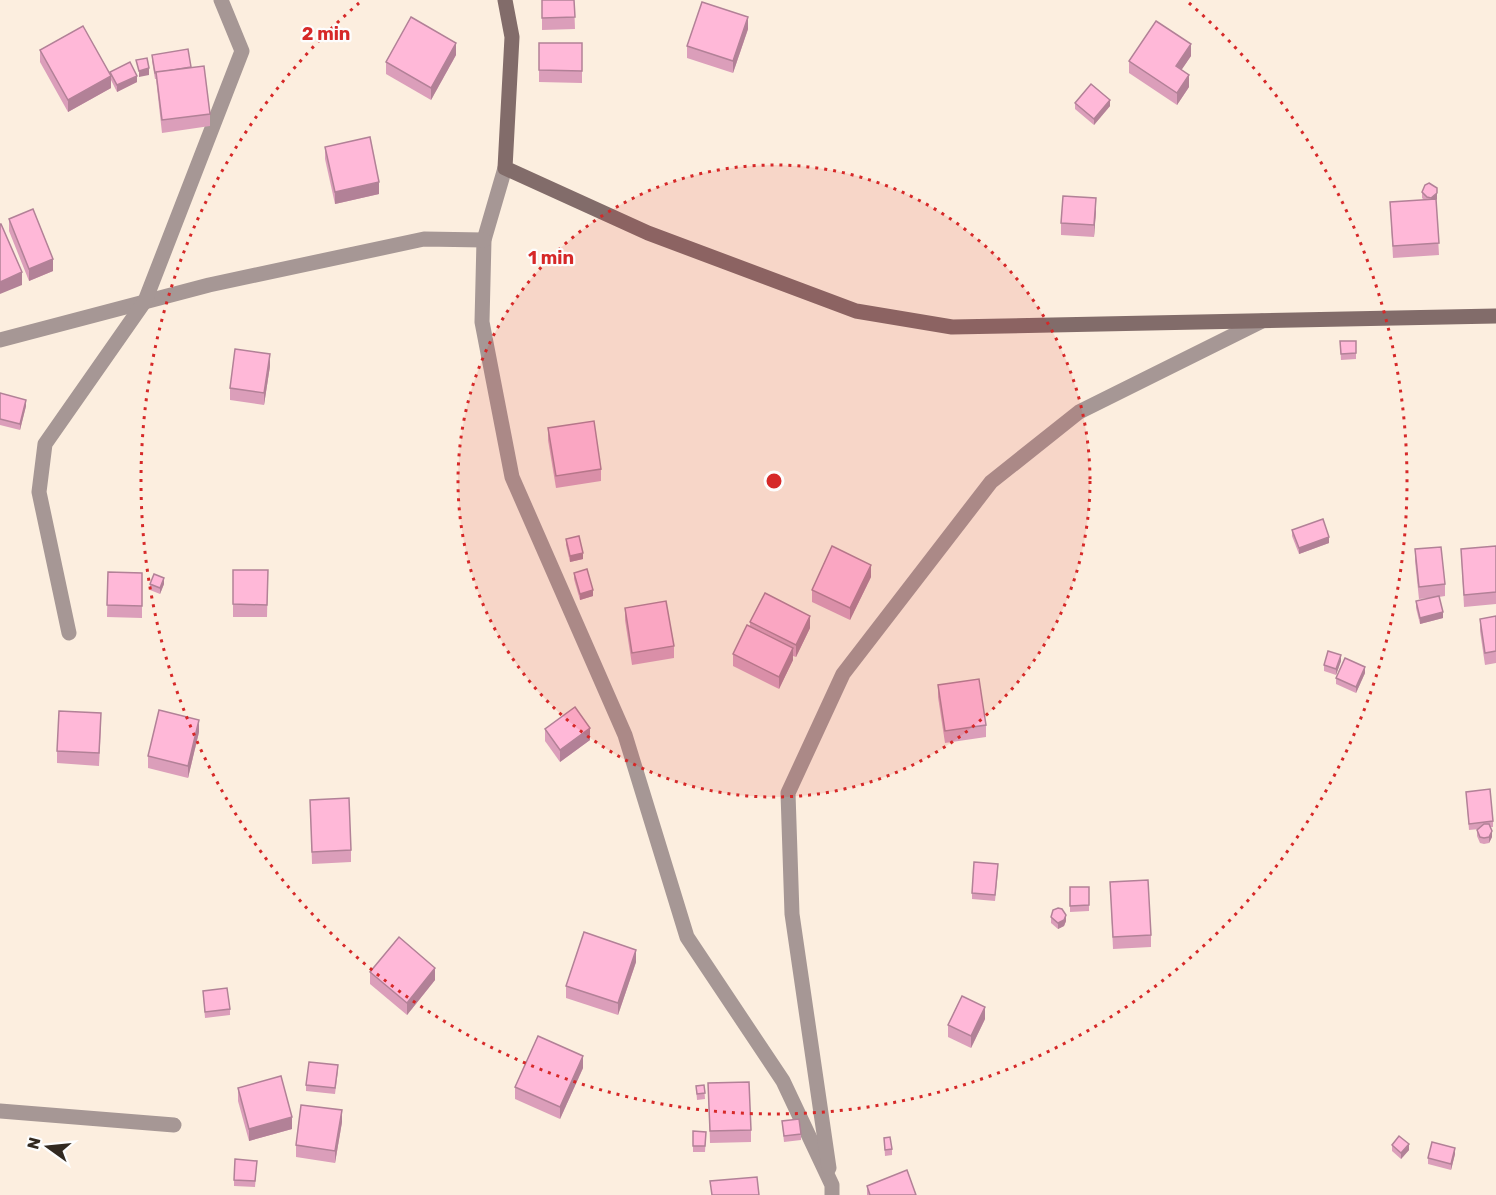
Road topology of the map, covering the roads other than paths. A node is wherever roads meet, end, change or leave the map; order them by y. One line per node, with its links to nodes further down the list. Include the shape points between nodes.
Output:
1 (221, 0): 5 (street, via 242,51)
2 (505, 0): 3 (street, via 512,38)
3 (505, 168): 4 (street); 7 (street, via 648,233 856,311 952,327)
4 (484, 240): 5 (street, via 424,239); 12 (street, via 482,322 512,477 625,735 687,937 783,1081)
5 (145, 302): 8 (street); 9 (street, via 45,444 39,492)
6 (1496, 316): 7 (street)
7 (1262, 321): 12 (street, via 1079,412 991,482 843,674 788,793 792,914)
8 (0, 340)
9 (69, 633)
10 (0, 1111): 11 (street)
11 (174, 1125)
12 (832, 1190)

